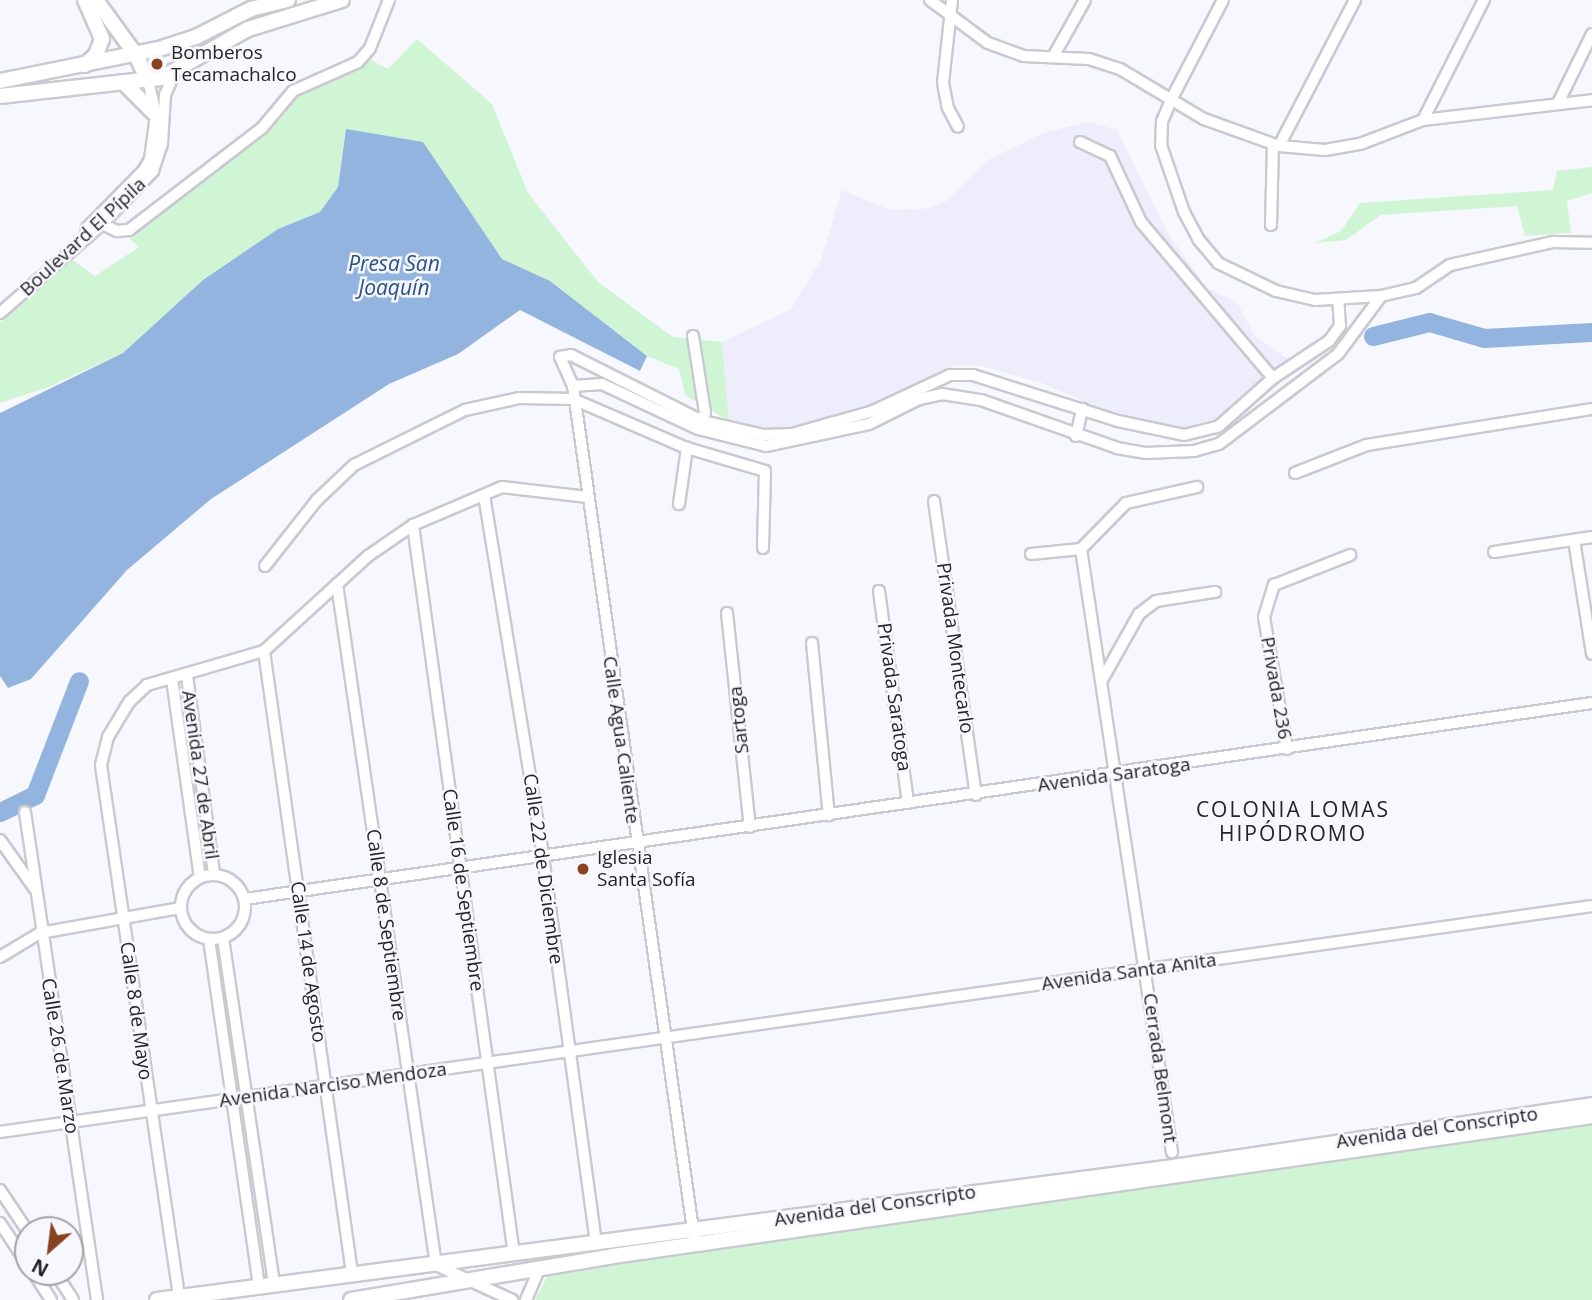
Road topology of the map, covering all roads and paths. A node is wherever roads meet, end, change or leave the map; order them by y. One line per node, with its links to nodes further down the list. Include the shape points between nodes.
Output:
1 (85, 0): 16 (main road, via 102,40)
2 (96, 0): 14 (main road)
3 (288, 0): 14 (main road, via 251,9 196,37)
4 (342, 0): 17 (main road, via 248,29)
5 (389, 0): 30 (street, via 370,48 358,62 293,91 262,128 129,230 117,231)
6 (930, 0): 12 (street)
7 (952, 0): 12 (street)
8 (1085, 0): 15 (street)
9 (1223, 0): 22 (street)
10 (1355, 0): 29 (street)
11 (1484, 0): 26 (street)
12 (953, 17): 15 (street, via 988,43 1023,55); 27 (street, via 943,83)
13 (1592, 34): 24 (street)
14 (136, 55): 16 (main road); 19 (main road)
15 (1053, 57): 22 (street, via 1089,59 1120,69)
16 (85, 65): 18 (main road)
17 (174, 74): 19 (main road); 30 (street, Boulevard El Pípila, via 166,94 162,145 153,171)
18 (0, 80)
19 (148, 80): 20 (main road); 25 (street, Boulevard El Pípila)
20 (123, 82): 21 (main road); 25 (main road)
21 (0, 96)
22 (1172, 98): 29 (street, via 1215,124); 34 (street, via 1162,121 1165,167 1205,248 1218,263 1276,291 1315,300)
23 (1592, 100): 24 (street)
24 (1558, 103): 26 (street)
25 (156, 115): 35 (street, Boulevard El Pípila, via 153,148 144,170)
26 (1423, 120): 29 (street, via 1360,144 1325,150)
27 (958, 127)
28 (1080, 142): 38 (street, via 1110,156 1141,222)
29 (1276, 145): 31 (street)
30 (102, 224): 36 (street, Boulevard El Pípila)
31 (1271, 225)
32 (1592, 243): 33 (street, via 1553,243 1450,265 1416,288)
33 (1381, 296): 34 (street); 43 (street, via 1338,354)
34 (1338, 299): 38 (street, via 1336,334)
35 (0, 307)
36 (0, 313)
37 (693, 336): 45 (street, via 705,413)
38 (1273, 378): 40 (street)
39 (573, 386): 41 (street, Calle Agua Caliente); 45 (street, via 602,384); 45 (street, Calle Agua Caliente, via 559,361 564,354)
40 (1255, 394): 42 (street, via 1219,426 1184,435 1154,432); 43 (street)
41 (573, 400): 47 (street); 51 (street, Calle Agua Caliente); 62 (street, via 519,398 486,404 399,440 336,479)
42 (1082, 409): 45 (street, via 1005,382 950,375 873,411 792,434 764,435); 46 (street)
43 (1267, 409): 46 (street, via 1219,444 1194,451 1145,453)
44 (1592, 409): 48 (street, via 1367,445)
45 (700, 425): 46 (street, via 766,446 791,444 869,424 919,399 942,394 981,400)
46 (1076, 436)
47 (687, 448): 53 (street); 57 (street, via 765,471)
48 (1295, 473)
49 (1197, 487): 58 (street, via 1126,503)
50 (484, 495): 51 (street, via 520,486); 54 (street); 83 (street, Calle 22 de Diciembre)
51 (587, 497): 82 (street, Calle Agua Caliente)
52 (934, 500): 76 (street, Privada Montecarlo)
53 (679, 504)
54 (413, 525): 63 (street); 84 (street, Calle 16 de Septiembre)
55 (1592, 537): 56 (street)
56 (1574, 540): 59 (street); 69 (street)
57 (763, 548)
58 (1081, 549): 60 (street); 72 (street, Cerrada Belmont)
59 (1494, 552)
60 (1031, 554)
61 (1350, 555): 74 (street, Privada 236, via 1274,585 1264,617)
62 (265, 566)
63 (337, 584): 68 (street); 87 (street, Calle 8 de Septiembre)
64 (879, 591): 77 (street, Privada Saratoga)
65 (1216, 592): 72 (street, via 1156,601 1147,607)
66 (727, 613): 80 (street, Sartoga)
67 (812, 643): 79 (street)
68 (264, 651): 70 (street, Calle 8 de Mayo); 89 (street, Calle 14 de Agosto)
69 (1592, 654)
70 (187, 676): 71 (street, Calle 8 de Mayo); 85 (street, Avenida 27 de Abril)
71 (172, 679): 86 (street, Avenida 27 de Abril); 93 (street, Calle 8 de Mayo, via 137,692 113,728 101,765)
72 (1102, 680): 75 (street, Cerrada Belmont)
73 (1592, 703): 74 (street, Avenida Saratoga)
74 (1287, 749): 75 (street, Avenida Saratoga)
75 (1117, 775): 76 (street, Avenida Saratoga); 98 (street, Cerrada Belmont)
76 (976, 795): 77 (street, Avenida Saratoga)
77 (908, 803): 79 (street, Avenida Saratoga)
78 (25, 812): 88 (street, Calle 26 de Marzo)
79 (829, 815): 80 (street, Avenida Saratoga)
80 (750, 827): 82 (street, Avenida Saratoga)
81 (0, 840): 88 (street)
82 (635, 843): 83 (street, Avenida Saratoga); 99 (street, Calle Agua Caliente)
83 (543, 856): 84 (street, Avenida Saratoga); 100 (street, Calle 22 de Diciembre)
84 (461, 869): 87 (street, Avenida Saratoga); 101 (street, Calle 16 de Septiembre)
85 (214, 874): 86 (street); 90 (street, via 234,882)
86 (200, 877): 92 (street, via 185,890)
87 (380, 881): 89 (street, Avenida Saratoga); 102 (street, Calle 8 de Septiembre)
88 (36, 891): 94 (street, Calle 26 de Marzo)
89 (298, 892): 90 (street, Avenida Saratoga); 103 (street, Calle 14 de Agosto)
90 (245, 899): 95 (street, via 242,923)
91 (1592, 906): 98 (street, Avenida Santa Anita)
92 (181, 908): 93 (street); 96 (street, via 189,929)
93 (122, 918): 94 (street); 107 (street, Calle 8 de Mayo)
94 (40, 933): 97 (street); 109 (street, Calle 26 de Marzo)
95 (223, 938): 96 (street); 104 (street)
96 (209, 939): 105 (street)
97 (0, 957)
98 (1147, 970): 99 (street, Avenida Santa Anita); 111 (street, Cerrada Belmont)
99 (666, 1039): 100 (street, Avenida Narciso Mendoza); 115 (street, Calle Agua Caliente)
100 (567, 1051): 101 (street, Avenida Narciso Mendoza); 117 (street, Calle 22 de Diciembre)
101 (488, 1063): 102 (street, Avenida Narciso Mendoza); 119 (street, Calle 16 de Septiembre)
102 (407, 1075): 103 (street, Avenida Narciso Mendoza); 120 (street, Calle 8 de Septiembre)
103 (327, 1085): 104 (street, Avenida Narciso Mendoza); 122 (street, Calle 14 de Agosto)
104 (246, 1097): 105 (street, Avenida Narciso Mendoza); 124 (street)
105 (233, 1100): 107 (street, Avenida Narciso Mendoza); 124 (street)
106 (1592, 1105): 115 (main road, Avenida del Conscripto)
107 (150, 1112): 109 (street, Avenida Narciso Mendoza); 125 (street, Calle 8 de Mayo)
108 (1592, 1116): 118 (main road, Avenida del Conscripto)
109 (71, 1122): 110 (street, Avenida Narciso Mendoza); 127 (street, Calle 26 de Marzo)
110 (0, 1132)
111 (1172, 1152)
112 (0, 1190): 113 (street)
113 (17, 1216)
114 (0, 1223): 116 (street)
115 (693, 1230): 117 (main road, Avenida del Conscripto); 118 (street, Calle Agua Caliente)
116 (14, 1244)
117 (596, 1244): 119 (main road, Avenida del Conscripto)
118 (695, 1247): 121 (main road, Avenida del Conscripto)
119 (514, 1255): 120 (main road, Avenida del Conscripto)
120 (436, 1265): 122 (main road, Avenida del Conscripto); 123 (street)
121 (539, 1269): 123 (main road, Avenida del Conscripto); 131 (street)
122 (352, 1273): 124 (main road, Avenida del Conscripto)
123 (471, 1280): 129 (main road, Avenida del Conscripto); 130 (street)
124 (267, 1286): 126 (main road, Avenida del Conscripto)
125 (178, 1296): 126 (main road, Avenida del Conscripto); 128 (main road, Avenida del Conscripto)
126 (219, 1296)
127 (97, 1300)
128 (157, 1300)
129 (351, 1300)
130 (512, 1300)
131 (526, 1300)

